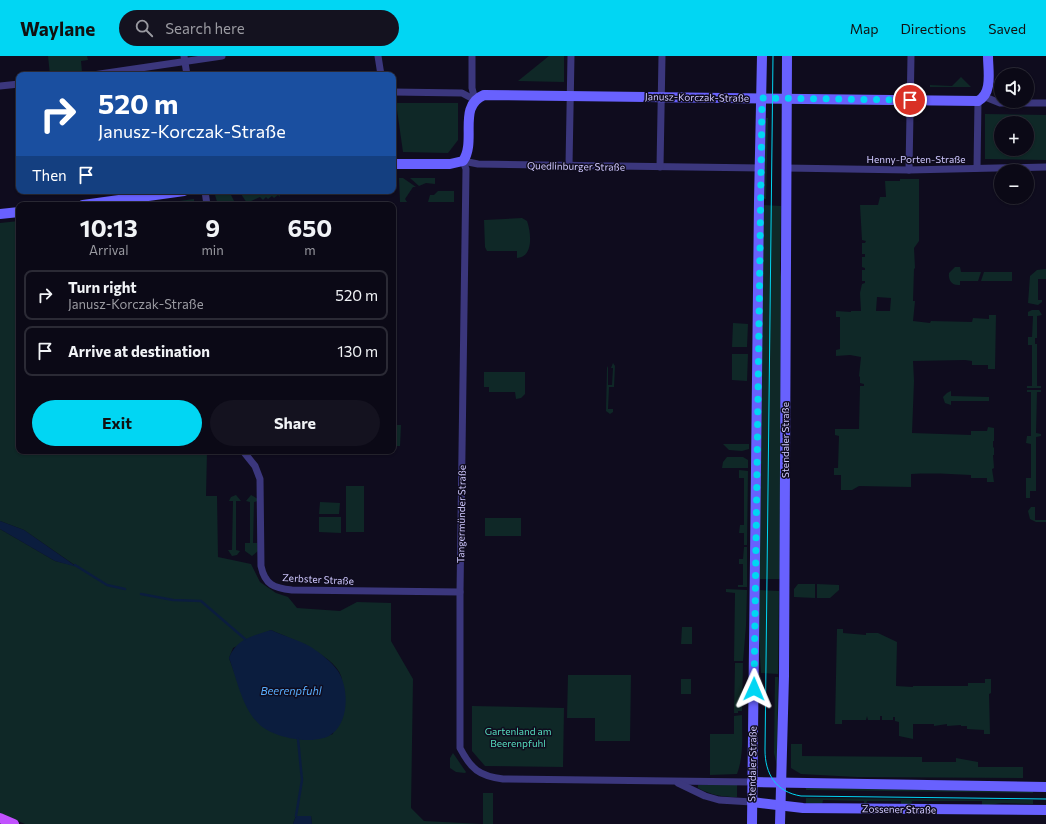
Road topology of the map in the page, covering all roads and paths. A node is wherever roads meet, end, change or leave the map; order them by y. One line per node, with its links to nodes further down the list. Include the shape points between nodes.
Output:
1 (222, 56): 10 (street)
2 (378, 56): 13 (street)
3 (472, 56): 22 (street, Tangermünder Straße, via 472,88)
4 (571, 56): 17 (street)
5 (662, 56): 18 (street)
6 (762, 56): 19 (main road, Stendaler Straße)
7 (787, 56): 20 (main road, Stendaler Straße)
8 (911, 56): 23 (street)
9 (988, 56): 21 (main road, via 988,90)
10 (185, 59): 11 (street); 12 (street)
11 (110, 72)
12 (187, 72)
13 (380, 72)
14 (16, 84): 15 (street)
15 (0, 86)
16 (396, 92): 22 (street, via 462,93)
17 (570, 96): 18 (main road, Janusz-Korczak-Straße); 22 (main road, Janusz-Korczak-Straße, via 489,95); 27 (street)
18 (662, 97): 19 (main road, Janusz-Korczak-Straße); 28 (street)
19 (762, 98): 20 (main road, Janusz-Korczak-Straße); 30 (main road, Stendaler Straße)
20 (786, 98): 23 (main road, Janusz-Korczak-Straße); 31 (main road, Stendaler Straße)
21 (981, 99): 23 (main road, Janusz-Korczak-Straße); 24 (street, via 1000,103); 32 (street)
22 (475, 100): 25 (main road, Tangermünder Straße, via 470,107 468,149)
23 (910, 100): 33 (street)
24 (1046, 104)
25 (463, 161): 26 (main road, Quedlinburger Straße, via 450,164); 27 (street, Quedlinburger Straße, via 475,164); 39 (street, Tangermünder Straße, via 466,169)
26 (396, 164)
27 (569, 165): 28 (street, Quedlinburger Straße)
28 (660, 167): 30 (street, Quedlinburger Straße)
29 (1046, 167): 32 (street, Henny-Porten-Straße)
30 (761, 168): 41 (main road, Stendaler Straße)
31 (786, 168): 33 (street, Henny-Porten-Straße); 42 (main road, Stendaler Straße)
32 (977, 168): 33 (street, Henny-Porten-Straße)
33 (909, 170)
34 (162, 194): 35 (main road)
35 (105, 202)
36 (16, 212): 37 (main road)
37 (0, 214)
38 (245, 454): 39 (street, Zerbster Straße, via 255,466 260,479 261,566 263,576 271,585 292,590)
39 (460, 592): 40 (street, Tangermünder Straße, via 459,741 460,748 471,766 483,775 503,779)
40 (674, 781): 41 (street, Tangermünder Straße); 44 (street, Tangermünder Straße, via 719,800)
41 (752, 782): 42 (main road); 44 (main road, Stendaler Straße)
42 (782, 782): 43 (main road); 45 (main road, Stendaler Straße)
43 (1046, 786)
44 (752, 802): 45 (main road, Zossener Straße); 49 (main road, Stendaler Straße)
45 (781, 806): 46 (main road, Zossener Straße); 50 (main road, Stendaler Straße)
46 (1046, 810)
47 (0, 818): 48 (main road)
48 (14, 824)
49 (752, 824)
50 (780, 824)

